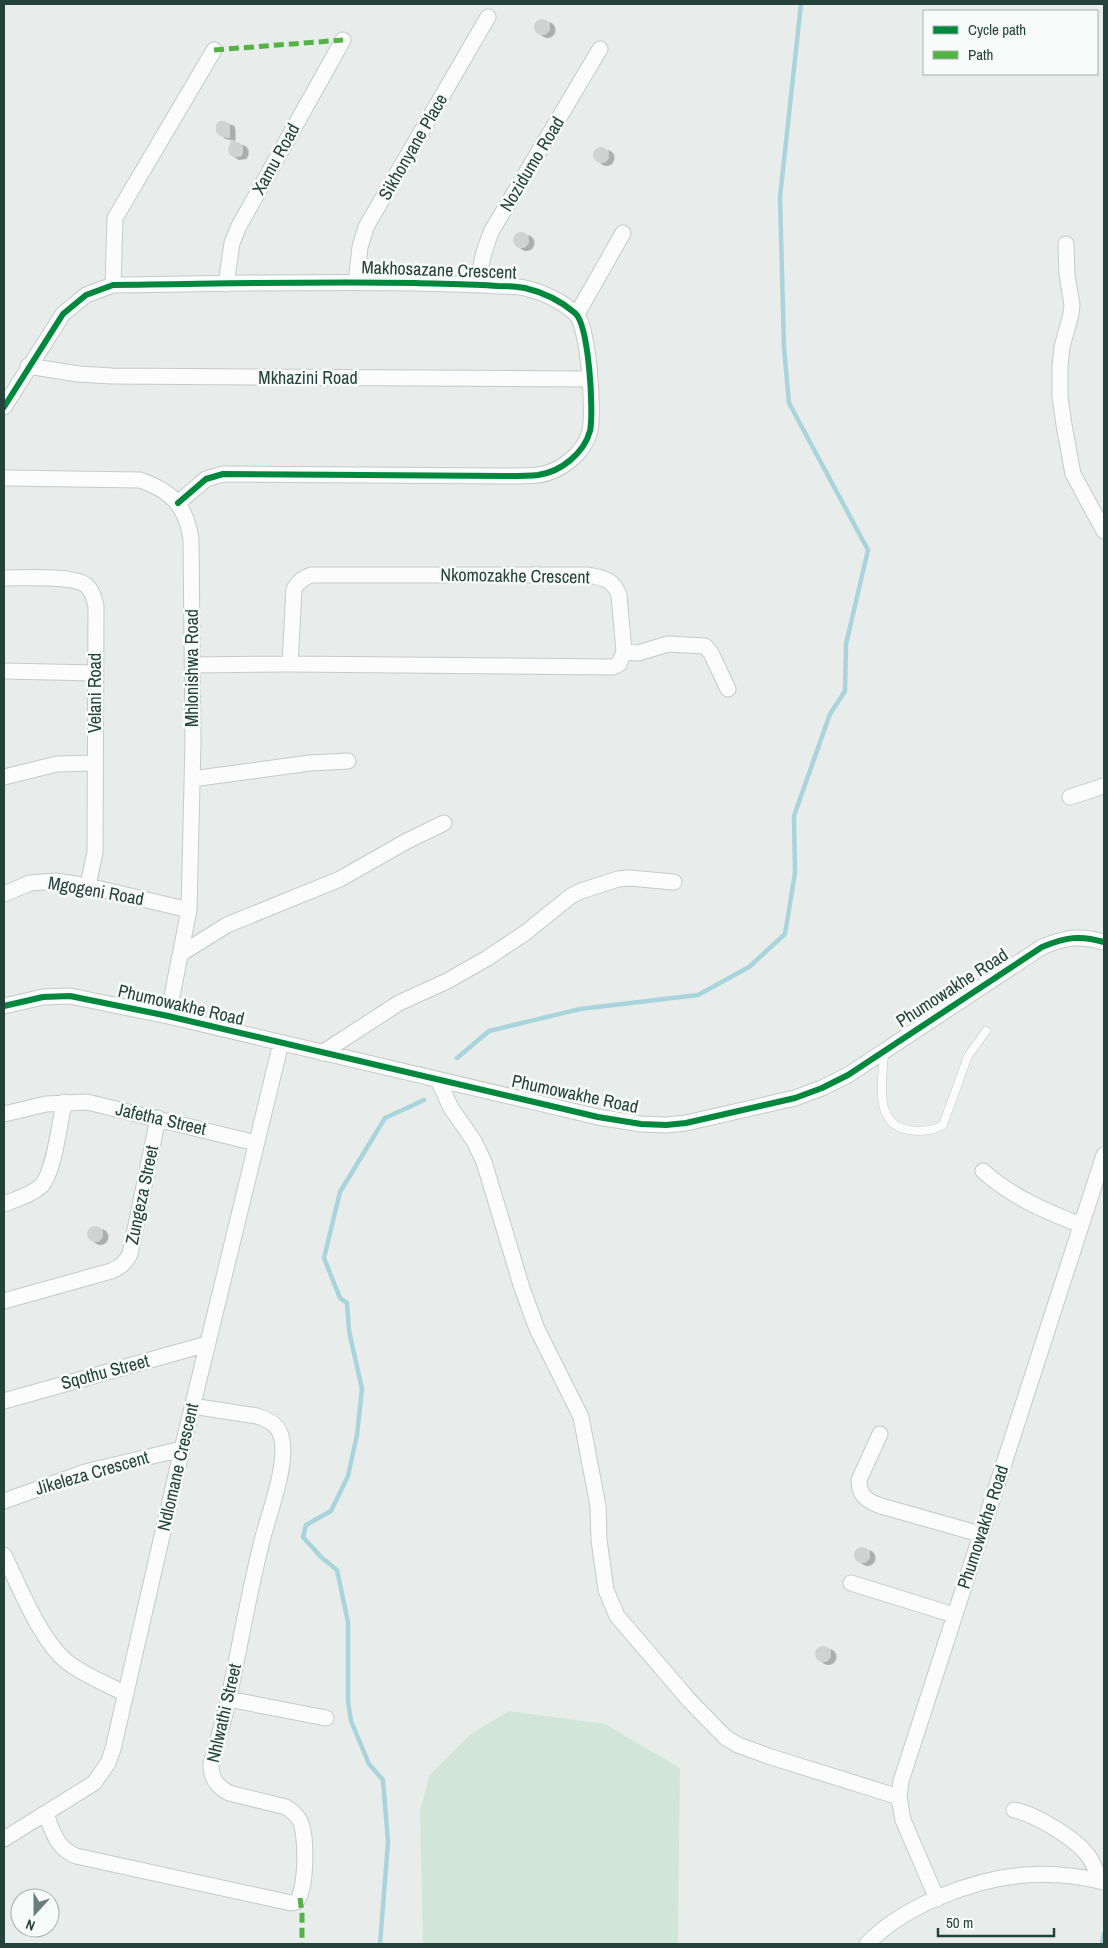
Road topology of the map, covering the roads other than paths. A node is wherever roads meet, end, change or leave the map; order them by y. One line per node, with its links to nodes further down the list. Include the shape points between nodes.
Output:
1 (488, 17): 7 (street, Sikhonyane Place, via 366,227)
2 (343, 40): 9 (street, Xamu Road, via 239,226 232,243)
3 (600, 49): 10 (street, Nozidumo Road, via 491,232)
4 (214, 50): 8 (street, via 115,218)
5 (623, 233): 11 (street)
6 (1066, 244): 17 (street, via 1072,305 1062,346 1060,397 1076,483)
7 (356, 282): 9 (street, Makhosazane Crescent); 10 (street, Makhosazane Crescent)
8 (113, 284): 9 (street, Makhosazane Crescent); 12 (street, Makhosazane Crescent, via 86,295 63,314)
9 (226, 284)
10 (477, 284): 11 (street, Makhosazane Crescent, via 523,288 547,296)
11 (577, 314): 13 (street, via 584,332)
12 (28, 366): 13 (street, Mkhazini Road, via 112,376); 14 (street, Makhosazane Crescent)
13 (589, 380): 16 (street, via 592,417 584,445 563,466 551,472 504,476 222,474 206,480)
14 (4, 407)
15 (4, 478): 16 (street, Mhlonishwa Road, via 140,480 166,492)
16 (178, 503): 21 (street, Mhlonishwa Road, via 185,514 191,539)
17 (1104, 531)
18 (4, 578): 23 (street, Velani Road, via 65,579 79,581 90,590 96,606)
19 (624, 652): 20 (street, via 618,664 605,668); 20 (street, Nkomozakhe Crescent, via 619,595 616,586 599,577 312,575 303,578 294,589); 24 (street, via 638,654 668,644 705,646)
20 (290, 664): 21 (street)
21 (193, 665): 28 (street, Mhlonishwa Road)
22 (4, 671): 23 (street)
23 (95, 673): 26 (street, Velani Road)
24 (728, 689)
25 (348, 761): 28 (street)
26 (95, 763): 27 (street, via 57,764); 33 (street, Velani Road, via 95,852)
27 (4, 777)
28 (192, 779): 35 (street, Mhlonishwa Road)
29 (1104, 786): 30 (street)
30 (1070, 797)
31 (444, 823): 37 (street, via 340,880 226,925)
32 (674, 882): 43 (street, via 618,879 581,891 486,959 399,1002)
33 (88, 886): 34 (street, Mgogeni Road, via 42,881); 35 (street, Mgogeni Road)
34 (4, 894)
35 (189, 910): 37 (street, Mhlonishwa Road)
36 (1104, 942): 42 (street, Phumowakhe Road, via 1075,937 1042,947)
37 (182, 953): 39 (street, Mhlonishwa Road)
38 (4, 1006): 39 (street, Phumowakhe Road, via 57,995)
39 (168, 1016): 41 (street, Phumowakhe Road)
40 (986, 1031): 42 (lane, via 968,1056 943,1125 927,1131 903,1129 888,1120 882,1103)
41 (281, 1043): 43 (street, Phumowakhe Road); 48 (street, Ndlomane Crescent)
42 (884, 1051): 44 (street, Phumowakhe Road, via 848,1076 795,1098 707,1119 666,1125 598,1117)
43 (322, 1053): 44 (street, Phumowakhe Road)
44 (438, 1080): 67 (street, via 450,1108 474,1141 484,1162 537,1329 581,1417 598,1506 606,1590 617,1616 725,1737 768,1756)
45 (64, 1102): 46 (street, Jafetha Street); 47 (street, Jafetha Street, via 87,1102); 51 (street, via 47,1177 36,1190)
46 (4, 1114)
47 (158, 1118): 48 (street, Jafetha Street); 53 (street, Zungeza Street, via 126,1262 112,1271)
48 (256, 1143): 54 (street, Ndlomane Crescent)
49 (1104, 1155): 52 (street, Phumowakhe Road)
50 (983, 1171): 52 (street, via 1024,1200)
51 (4, 1204)
52 (1082, 1225): 60 (street, Phumowakhe Road)
53 (4, 1301)
54 (207, 1344): 55 (street, Sqothu Street); 56 (street, Ndlomane Crescent)
55 (4, 1401)
56 (192, 1406): 58 (street, Ndlomane Crescent); 65 (street, Nhlwathi Street, via 267,1419 276,1425 282,1442 280,1470)
57 (880, 1434): 60 (street, via 859,1480 859,1488 866,1499)
58 (182, 1449): 59 (street, Jikeleza Crescent, via 86,1472); 64 (street, Ndlomane Crescent)
59 (4, 1501)
60 (980, 1534): 63 (street, Phumowakhe Road)
61 (4, 1555): 64 (street, via 39,1624 59,1654 80,1670)
62 (851, 1583): 63 (street)
63 (954, 1615): 67 (street, Phumowakhe Road, via 904,1766)
64 (126, 1694): 69 (street, Ndlomane Crescent, via 113,1749 101,1775 87,1789)
65 (228, 1699): 66 (street); 69 (street, Nhlwathi Street, via 211,1774 221,1789 286,1807 300,1820 305,1843 302,1893 296,1902 250,1895 76,1856 56,1841)
66 (326, 1718)
67 (899, 1797): 72 (street, Phumowakhe Road, via 903,1820)
68 (1014, 1810): 71 (street, via 1042,1820 1074,1842 1089,1857)
69 (46, 1814): 70 (street, Ndlomane Crescent)
70 (4, 1839)
71 (1102, 1882): 72 (street, via 1054,1875 1025,1875 993,1880)
72 (937, 1899): 73 (street, via 905,1915)
73 (867, 1944)

